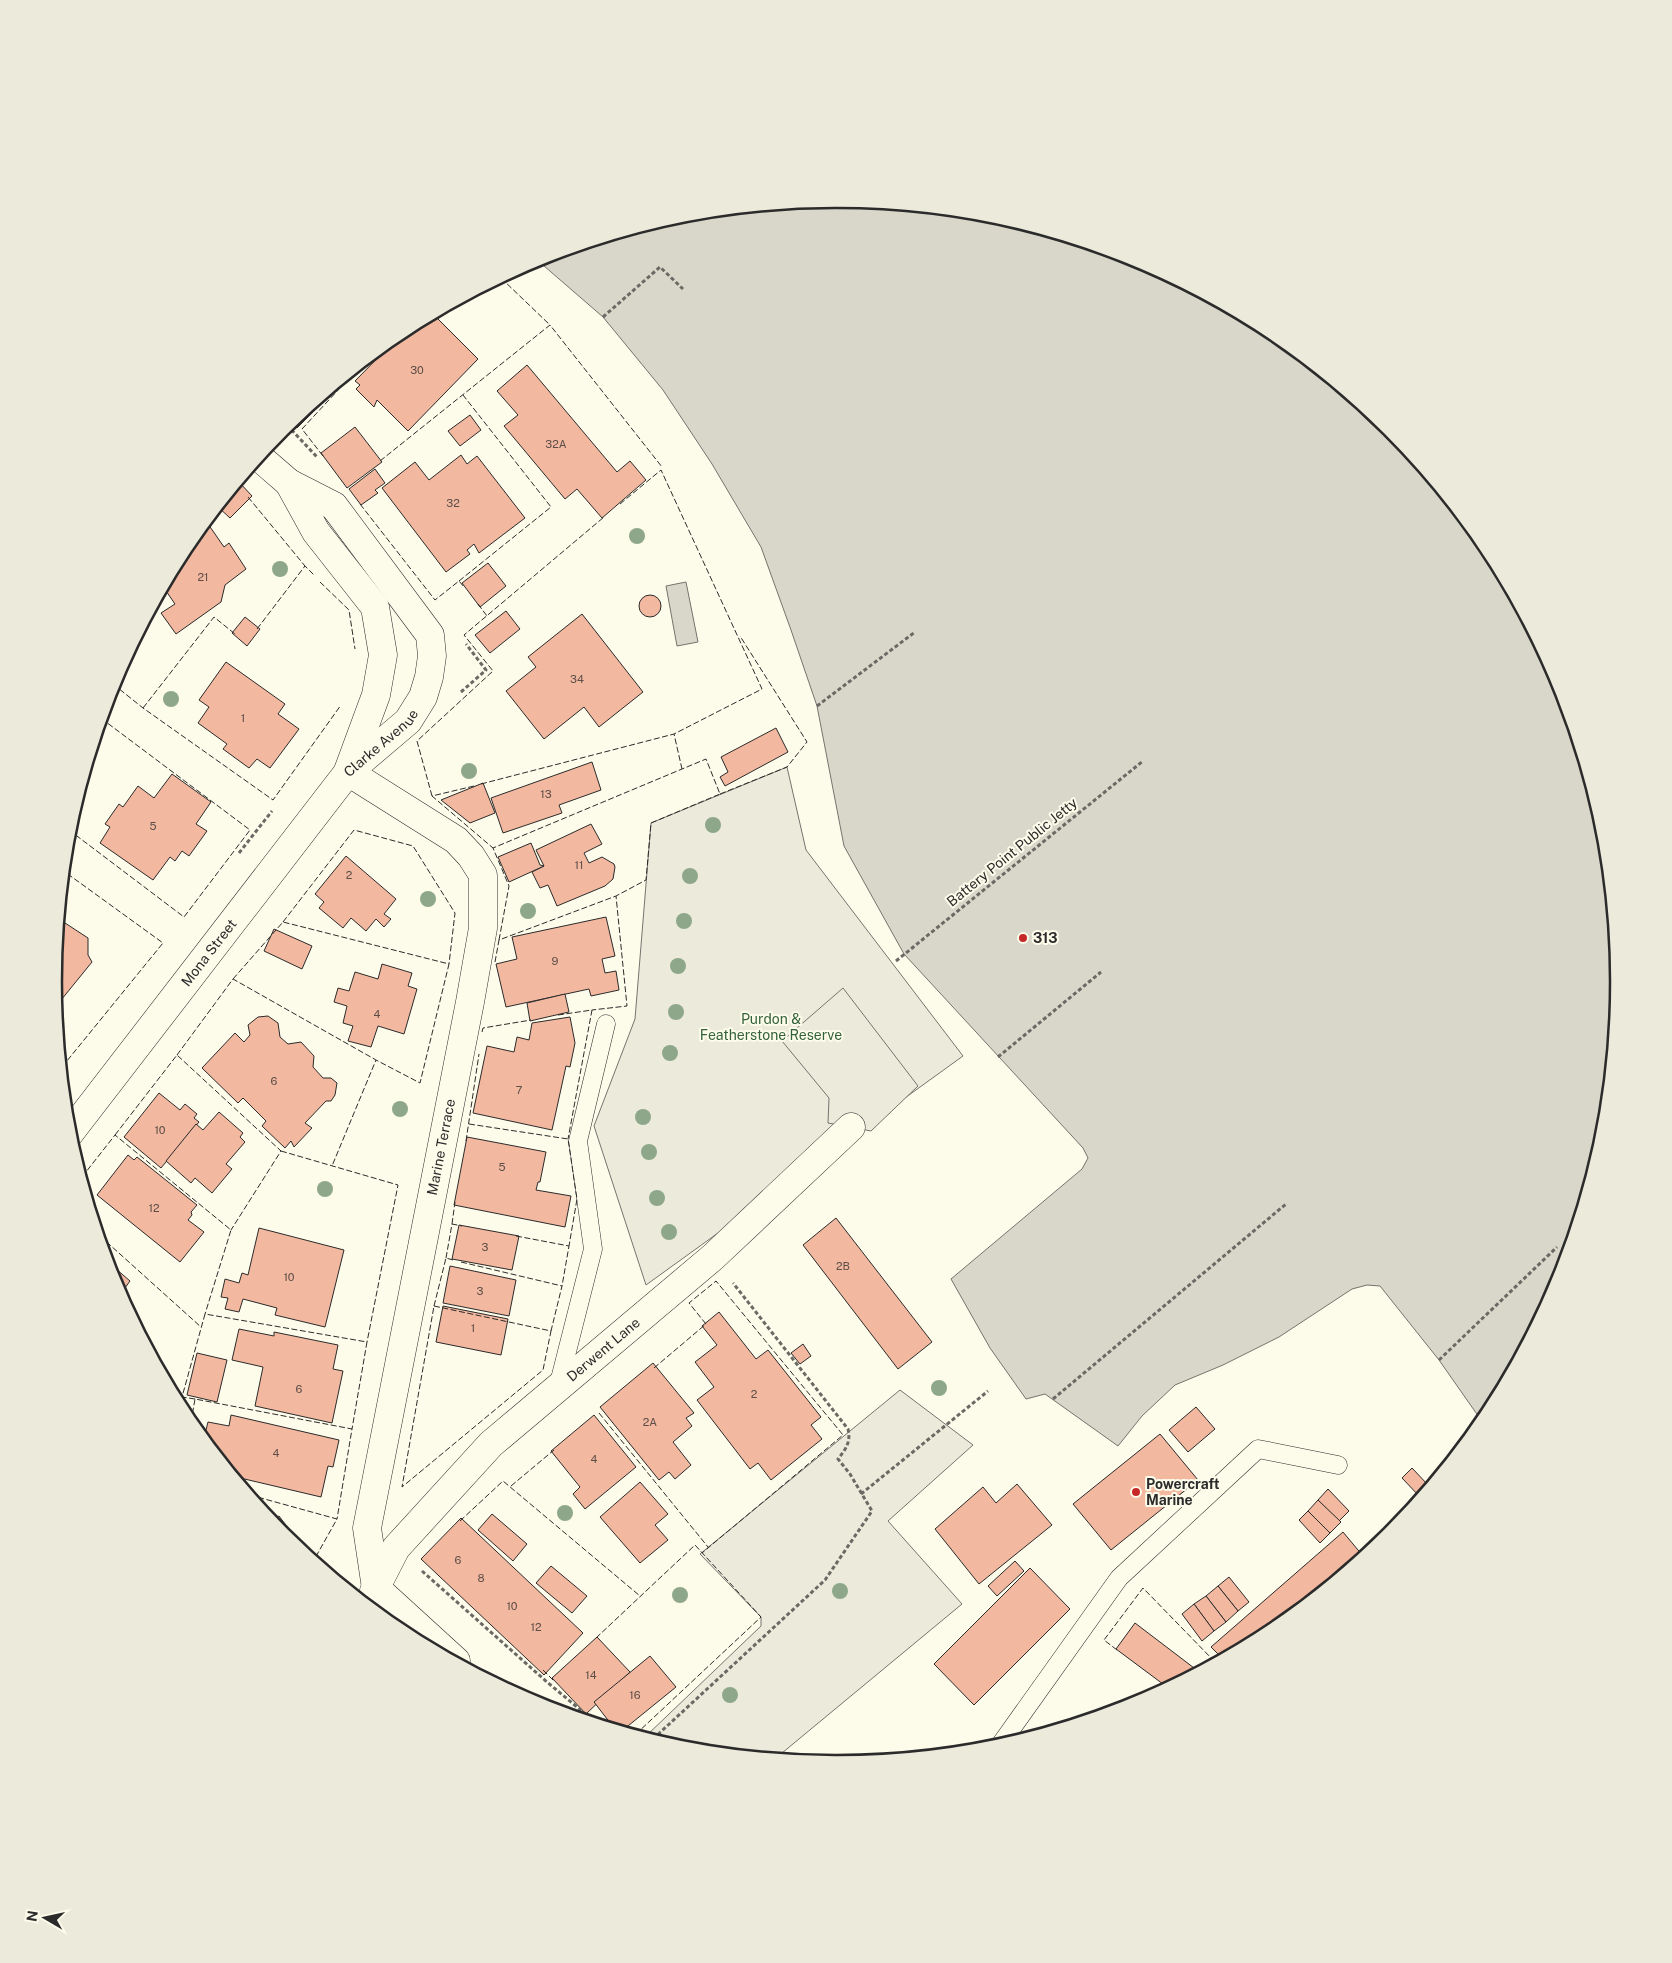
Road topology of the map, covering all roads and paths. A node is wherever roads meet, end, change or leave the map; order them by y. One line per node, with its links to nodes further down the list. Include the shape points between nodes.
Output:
1 (683, 289): 2 (path, via 660,267)
2 (603, 318)
3 (293, 431): 5 (path)
4 (264, 461): 6 (street, Clarke Avenue)
5 (323, 464)
6 (289, 483): 12 (street, Clarke Avenue, via 316,532 374,607 383,655 376,695); 12 (street, Clarke Avenue, via 334,506 430,635 432,656 423,697 408,721)
7 (915, 632): 10 (path)
8 (462, 639): 9 (path, via 486,670)
9 (456, 696)
10 (817, 706)
11 (1143, 761): 15 (path, Battery Point Public Jetty)
12 (348, 772): 19 (street, Mona Street); 31 (street, Marine Terrace, via 456,840 483,875 483,928 472,993 367,1528)
13 (277, 804): 14 (path)
14 (265, 818)
15 (896, 961)
16 (1101, 972): 18 (path)
17 (606, 1024): 25 (lane, via 578,1141 592,1248)
18 (998, 1057)
19 (76, 1125)
20 (851, 1127): 23 (street, Derwent Lane)
21 (1286, 1204): 27 (path)
22 (1557, 1247): 24 (path)
23 (713, 1258): 25 (street, Derwent Lane); 29 (path, via 848,1429 850,1437 846,1450 838,1459)
24 (1439, 1360)
25 (558, 1388): 30 (street, Derwent Lane, via 491,1444)
26 (988, 1391): 29 (path)
27 (1053, 1399)
28 (1338, 1465): 35 (lane, via 1258,1449 1119,1578)
29 (861, 1494): 34 (path, via 872,1512 825,1580)
30 (402, 1540): 31 (street, Derwent Lane); 33 (path, via 414,1564)
31 (371, 1595): 32 (street)
32 (422, 1635)
33 (584, 1713)
34 (658, 1734)
35 (1007, 1736)

